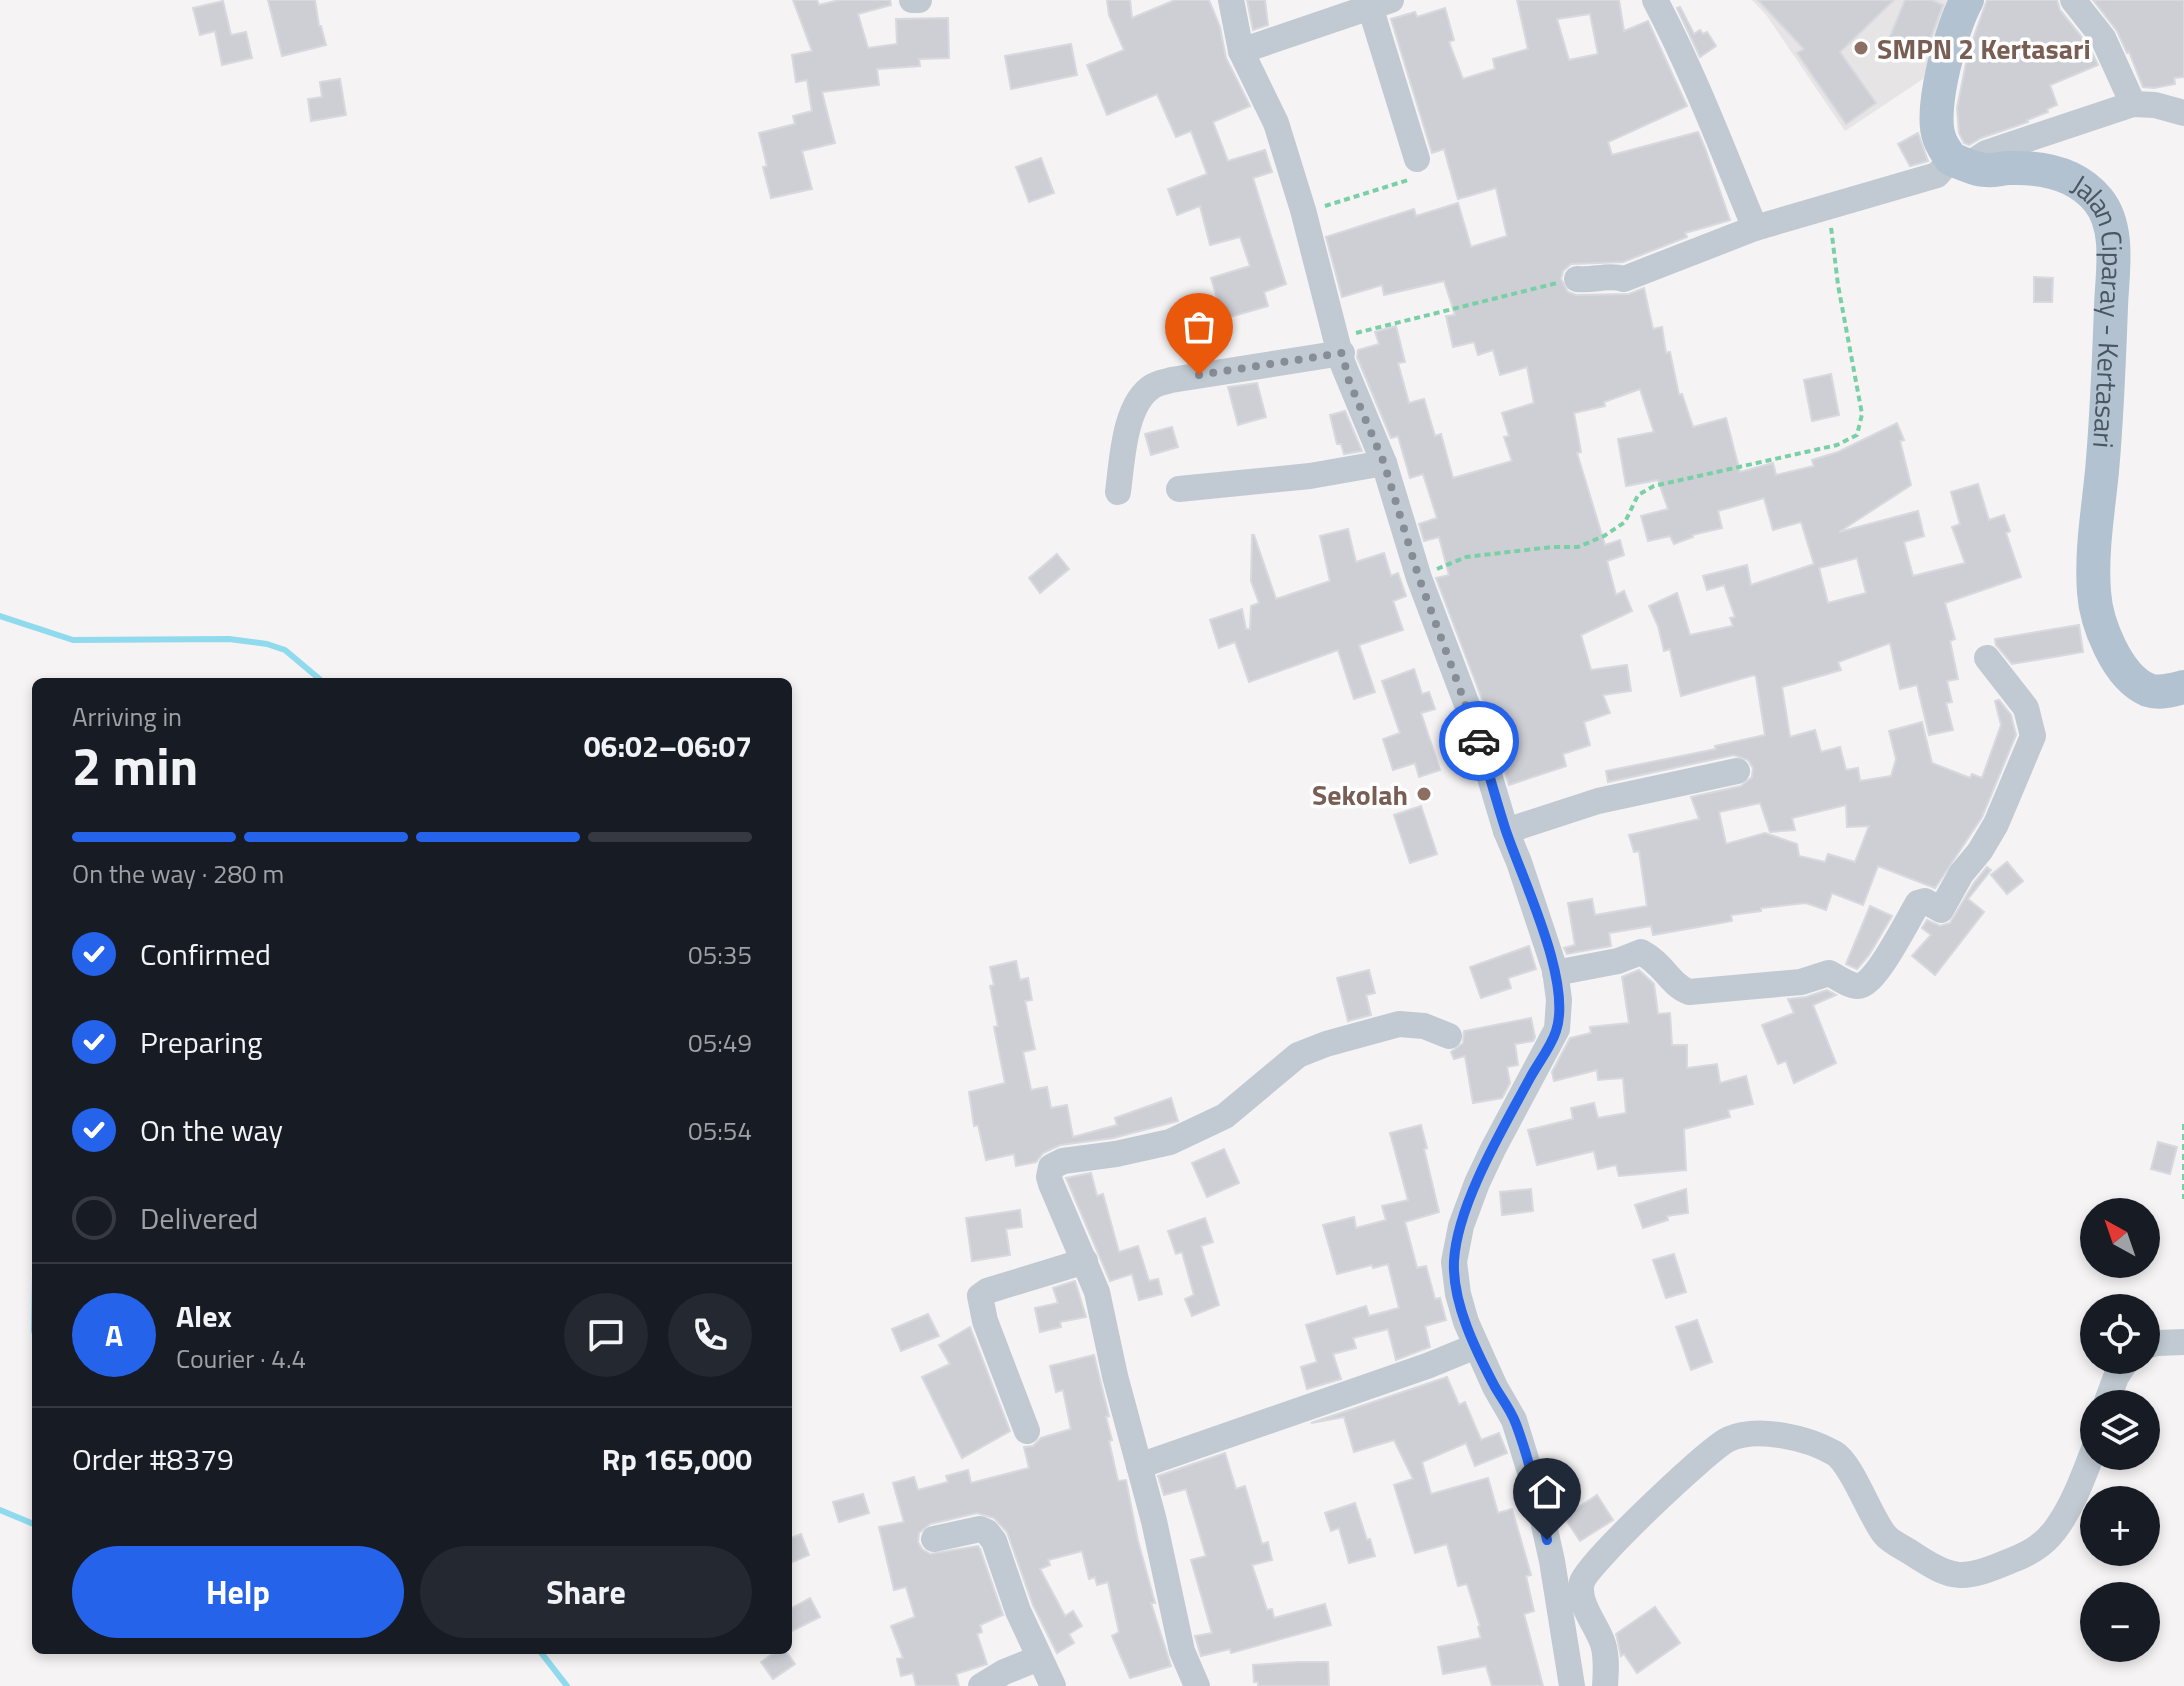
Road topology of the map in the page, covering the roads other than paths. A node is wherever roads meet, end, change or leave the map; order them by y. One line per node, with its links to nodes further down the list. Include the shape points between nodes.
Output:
1 (912, 0): 2 (street)
2 (919, 0)
3 (1231, 0): 8 (street)
4 (1655, 0): 13 (street, via 1696,83)
5 (1967, 0): 12 (main road, via 1943,71 1936,111 1938,136)
6 (2073, 0): 9 (street, via 2103,38)
7 (1382, 4): 8 (street); 11 (street, via 1373,16)
8 (1241, 51): 15 (street, via 1276,123)
9 (2133, 104): 10 (street); 12 (street)
10 (2184, 113)
11 (1417, 159)
12 (1960, 162): 13 (street, via 1937,175); 20 (main road, Jalan Ciparay - Kertasari, via 1985,171 2047,170 2070,177 2101,203 2109,220 2113,267 2093,543 2094,595 2114,657 2130,676 2148,690)
13 (1755, 228): 14 (street, via 1624,279)
14 (1577, 279)
15 (1340, 346): 16 (street); 18 (street, via 1151,387 1137,403 1126,432)
16 (1384, 463): 17 (street); 22 (street)
17 (1179, 489)
18 (1118, 492)
19 (1987, 658): 23 (street, via 2026,708 2033,736 1996,824 1946,905 1941,910 1918,903 1865,985 1855,987 1829,973 1801,982 1689,992 1641,952)
20 (2184, 687)
21 (1737, 771): 22 (street, via 1598,801)
22 (1506, 831): 23 (street)
23 (1555, 973): 28 (street, via 1557,1029 1493,1149 1461,1226 1456,1284)
24 (1449, 1036): 25 (street, via 1399,1024 1326,1044 1298,1055 1242,1104 1183,1137 1055,1164 1049,1177)
25 (1085, 1261): 29 (street, via 980,1296); 30 (street)
26 (2184, 1342): 27 (street)
27 (2160, 1343)
28 (1476, 1346): 30 (street); 37 (street, via 1514,1420 1538,1498)
29 (1027, 1431)
30 (1139, 1466): 36 (street, via 1182,1651)
31 (2085, 1470): 38 (street, via 2065,1515 2037,1548 1979,1575 1958,1575 1937,1570 1886,1536 1839,1455 1807,1440 1752,1433 1729,1439 1699,1460 1585,1575 1582,1595 1604,1646)
32 (934, 1539): 33 (street, via 987,1532)
33 (1039, 1658): 34 (street); 35 (street)
34 (981, 1686)
35 (1053, 1686)
36 (1197, 1686)
37 (1572, 1686)
38 (1605, 1686)

